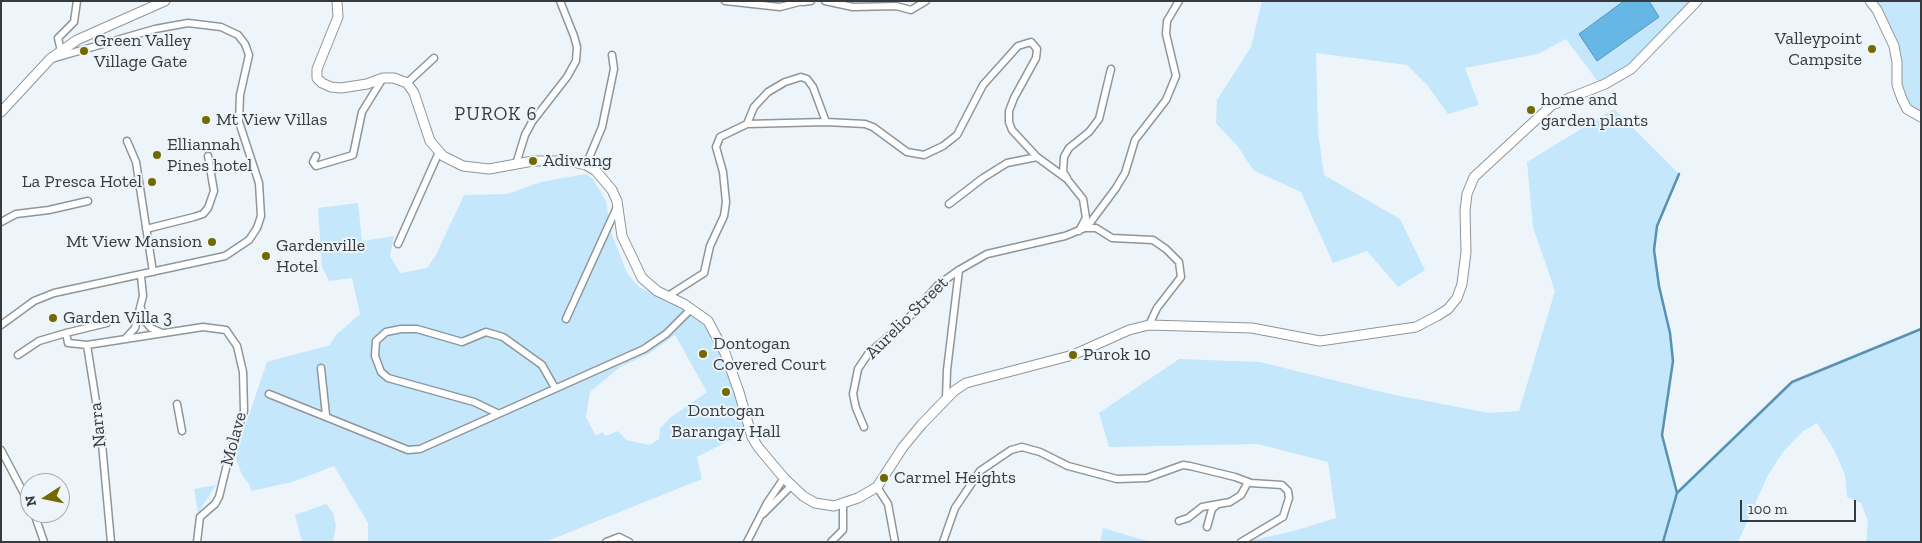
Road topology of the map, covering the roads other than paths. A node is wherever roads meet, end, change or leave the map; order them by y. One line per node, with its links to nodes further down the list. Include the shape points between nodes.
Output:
1 (77, 1): 13 (street, via 74,22 58,38)
2 (164, 1): 13 (street, via 77,40)
3 (337, 1): 18 (street, via 338,17 317,69 317,78 331,88 367,84)
4 (560, 1): 29 (street, via 577,47 576,61 532,122)
5 (725, 1): 6 (street, via 780,7)
6 (803, 1): 7 (street)
7 (811, 1)
8 (825, 1): 9 (street, via 853,7 896,6 911,10)
9 (926, 1)
10 (1179, 1): 36 (street, via 1167,21 1166,34 1176,76 1166,100 1136,140 1116,188)
11 (1697, 1): 48 (street, via 1631,69 1605,84 1552,105 1474,177 1467,194 1465,212 1464,279 1457,298 1437,316 1416,327 1320,341 1252,328)
12 (1870, 1): 21 (street, via 1894,46 1896,84 1902,99 1908,109)
13 (61, 51): 16 (street)
14 (612, 55): 30 (street, via 614,69 602,127)
15 (434, 58): 19 (street)
16 (50, 59): 20 (street); 41 (street, via 155,29 188,23 220,27 238,35 245,44 248,55 240,95 239,122 261,194 261,216 257,228 242,247 225,256)
17 (1111, 69): 31 (street, via 1099,119 1064,157 1063,172)
18 (383, 78): 19 (street); 27 (street, via 362,112 353,155 316,166 313,162)
19 (406, 83): 25 (street, via 414,93 430,141)
20 (1, 112)
21 (1921, 117)
22 (826, 122): 23 (street); 23 (street, via 813,87 801,78 785,82 768,92 754,106); 28 (street, via 873,127 914,155 935,151 957,135 976,95 990,75 1018,46 1031,42 1037,49 1036,58 1014,98 1009,117 1012,130)
23 (747, 124): 43 (street, via 722,135 717,144 723,172 725,210 710,246 704,273)
24 (127, 141): 37 (street, via 136,162)
25 (439, 152): 29 (street, via 463,166 481,170); 39 (street)
26 (208, 156): 37 (street, via 214,191 203,214)
27 (316, 156)
28 (1037, 157): 31 (street); 33 (street, via 1007,163)
29 (516, 164): 30 (street, via 544,160)
30 (586, 165): 34 (street, via 607,182)
31 (1068, 180): 38 (street, via 1085,204 1086,218)
32 (88, 201): 35 (street, via 16,214)
33 (949, 204)
34 (618, 206): 43 (street, via 622,236 634,265 649,284); 46 (street)
35 (1, 222)
36 (1086, 228): 38 (street, Aurelio Street); 48 (street, via 1096,228 1112,238 1153,240 1179,262 1181,277)
37 (146, 229): 41 (street)
38 (1079, 231): 40 (street, Aurelio Street, via 987,254)
39 (398, 244)
40 (958, 270): 58 (street, Aurelio Street); 62 (street, Aurelio Street, via 938,285 904,323 868,354 858,370 854,394)
41 (153, 272): 42 (street)
42 (141, 276): 44 (street, via 143,296); 49 (street, via 54,293 34,301)
43 (668, 296): 45 (street)
44 (140, 306): 51 (street, via 144,320 151,328); 52 (street, via 135,328)
45 (691, 309): 56 (street, via 666,334 644,349); 65 (street, via 708,321 739,392 752,436)
46 (566, 319)
47 (107, 323): 50 (street)
48 (1149, 324): 58 (street, via 1055,362 977,380)
49 (1, 325)
50 (66, 333): 53 (street, via 70,345); 54 (street, via 39,341)
51 (168, 334): 52 (street, Molave); 78 (street, Molave, via 203,327 220,328 230,335 241,358 244,411 219,497 200,518)
52 (124, 340): 53 (street)
53 (88, 345): 77 (street, Narra)
54 (18, 355)
55 (321, 368): 61 (street)
56 (555, 388): 60 (street); 60 (street, via 542,365 504,337 486,332 462,342 417,329 401,329 386,332 376,341 375,356 381,372 388,378 474,402)
57 (269, 394): 61 (street)
58 (946, 398): 69 (street, via 903,447)
59 (177, 404): 63 (street)
60 (497, 414): 61 (street, via 420,449 408,450)
61 (326, 415)
62 (864, 427)
63 (182, 430)
64 (1, 450): 68 (street)
65 (784, 478): 67 (street); 72 (street)
66 (1248, 482): 71 (street, via 1235,499); 84 (street, via 1197,466 1183,466 1148,478 1117,479 1068,466 1027,448 1013,449 980,472 968,486 955,508); 85 (street, via 1282,485 1288,491 1289,504 1286,514 1278,521)
67 (792, 485): 70 (street, via 815,503 824,506); 72 (street)
68 (20, 486)
69 (877, 487): 70 (street); 83 (street, via 891,511)
70 (843, 504): 82 (street, via 843,530)
71 (1217, 505): 73 (street, via 1202,507); 75 (street, via 1212,509)
72 (760, 516): 81 (street)
73 (1179, 521)
74 (37, 523): 76 (street)
75 (1207, 527)
76 (44, 542)
77 (111, 542)
78 (197, 542)
79 (606, 542): 80 (street, via 619,537)
80 (629, 542)
81 (747, 542)
82 (831, 542)
83 (895, 542)
84 (943, 542)
85 (1241, 542)

